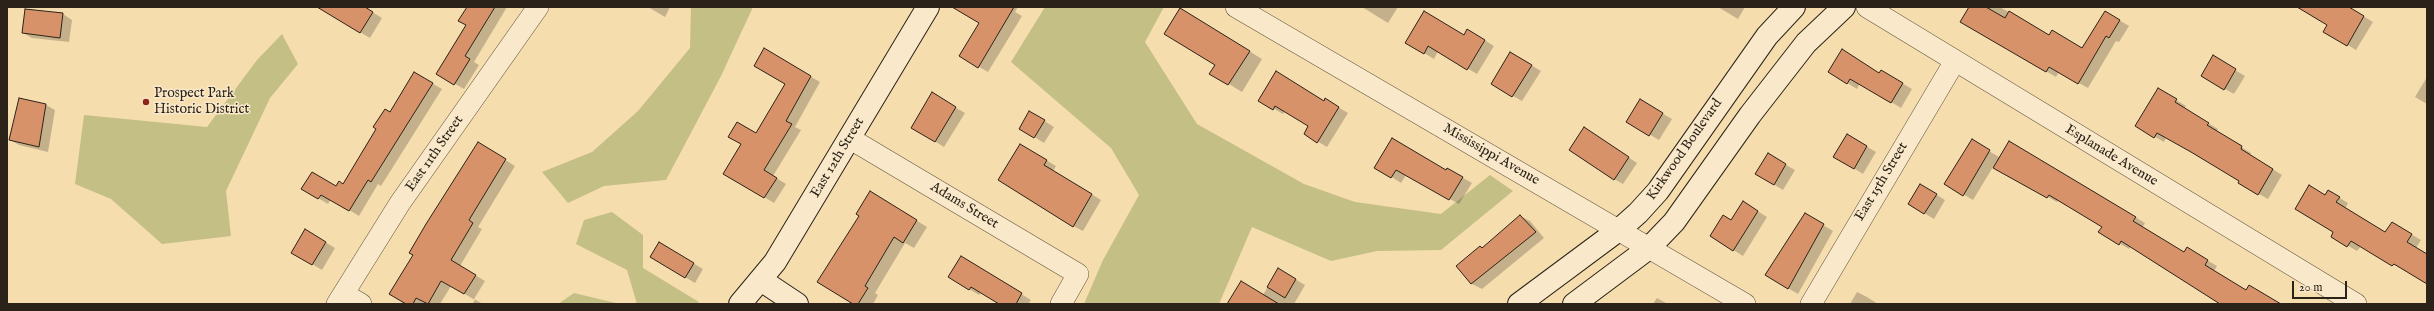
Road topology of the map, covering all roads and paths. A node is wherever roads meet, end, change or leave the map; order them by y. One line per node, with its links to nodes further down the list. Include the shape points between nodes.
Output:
1 (538, 7): 12 (street, East 11th Street, via 400,203)
2 (928, 7): 8 (street, East 12th Street)
3 (1236, 7): 9 (street, Mississippi Avenue)
4 (1794, 7): 9 (street, Kirkwood Boulevard, via 1767,36 1658,191)
5 (1844, 7): 10 (street, via 1806,43 1750,115 1678,217)
6 (1867, 7): 7 (street, Esplanade Avenue)
7 (1955, 61): 19 (street, East 15th Street); 20 (street, Esplanade Avenue)
8 (849, 138): 11 (street, East 12th Street, via 775,262); 15 (street, Adams Street, via 1078,274)
9 (1620, 230): 10 (street, Mississippi Avenue); 16 (street, Kirkwood Boulevard)
10 (1649, 248): 17 (street); 18 (street, Mississippi Avenue)
11 (761, 280): 13 (street, East 12th Street); 14 (street)
12 (347, 301)
13 (740, 304)
14 (797, 304)
15 (1061, 304)
16 (1519, 304)
17 (1574, 304)
18 (1745, 304)
19 (1811, 304)
20 (2356, 304)

